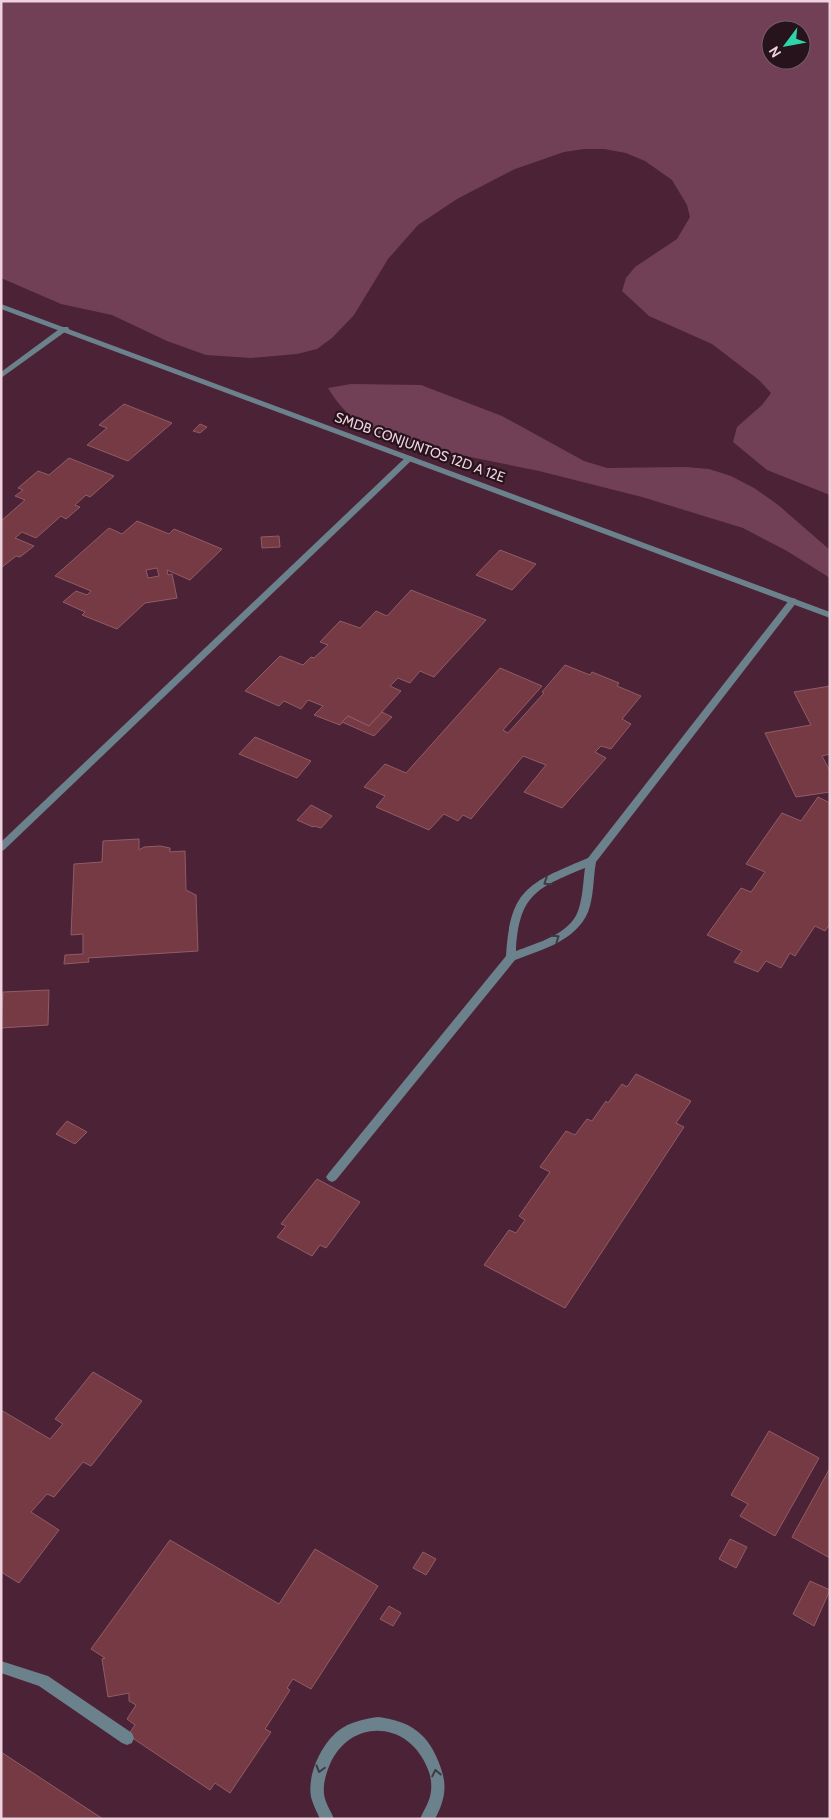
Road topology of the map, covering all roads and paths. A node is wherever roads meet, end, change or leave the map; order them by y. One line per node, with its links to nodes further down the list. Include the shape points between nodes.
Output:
1 (1, 306): 2 (street, SMDB CONJUNTOS 12D A 12E)
2 (66, 329): 3 (street); 4 (street, SMDB CONJUNTOS 12D A 12E)
3 (1, 376)
4 (410, 458): 5 (street, SMDB CONJUNTOS 12D A 12E); 7 (street)
5 (793, 601): 6 (street, SMDB CONJUNTOS 12D A 12E); 8 (street)
6 (830, 615)
7 (1, 848)
8 (591, 862): 9 (street, one-way to 9, via 555,876 526,896 513,928); 9 (street, one-way to 8, via 549,943 574,926 583,913)
9 (511, 957): 10 (street)
10 (332, 1177)
11 (1, 1668): 12 (street, via 43,1681)
12 (127, 1738)
13 (327, 1819): 14 (street, one-way to 13, via 438,1797 438,1777 432,1757 421,1741 405,1730 386,1724 366,1724 348,1731 333,1744 322,1761 317,1780 319,1800)
14 (427, 1819)

